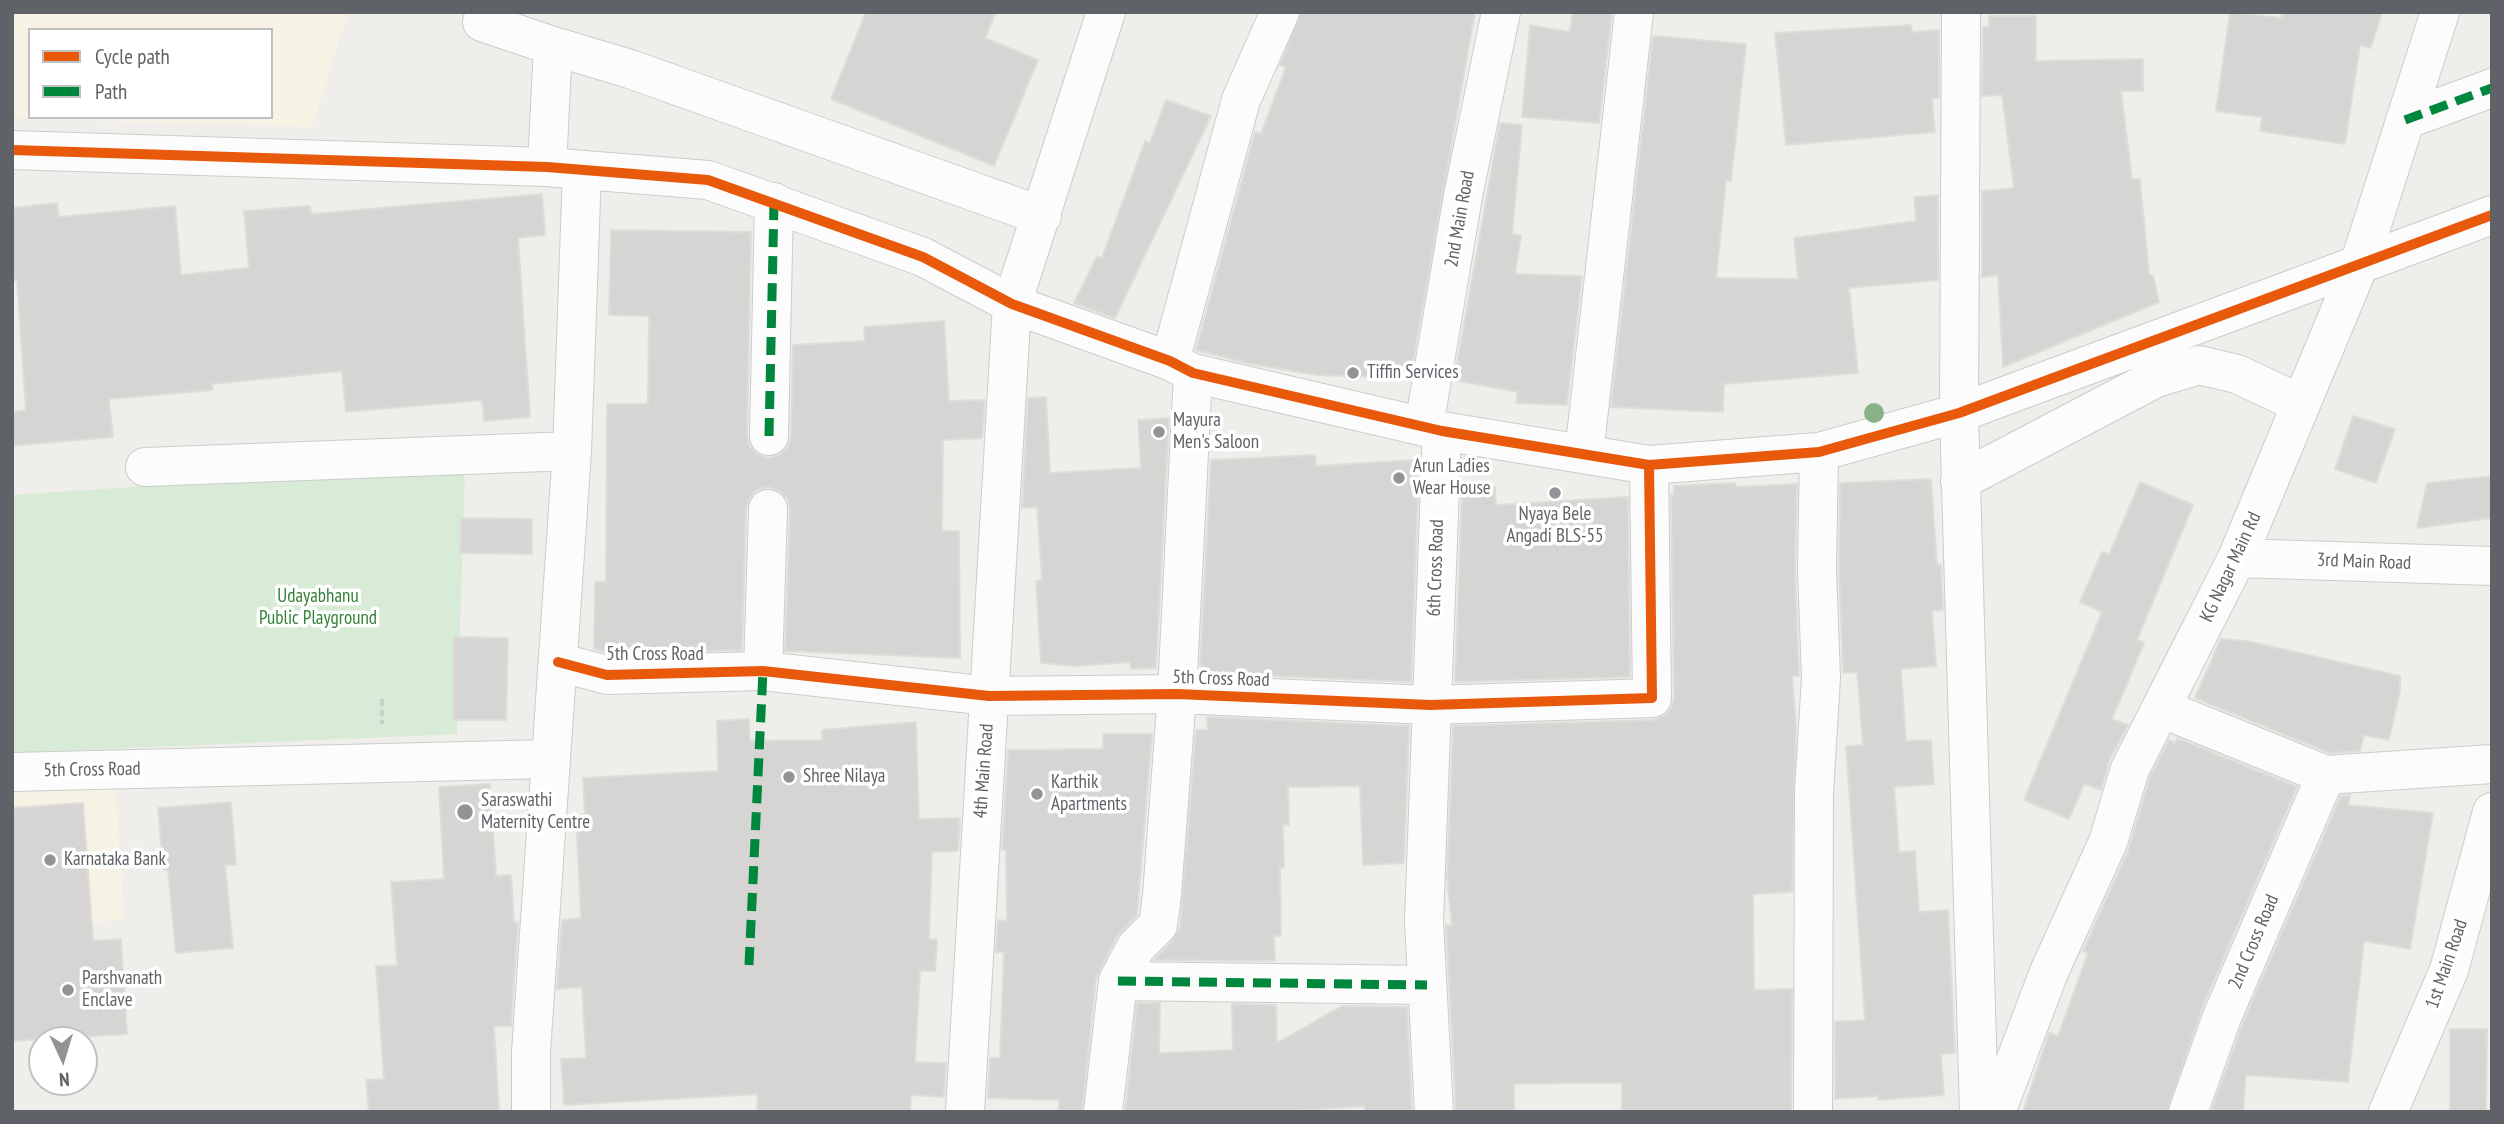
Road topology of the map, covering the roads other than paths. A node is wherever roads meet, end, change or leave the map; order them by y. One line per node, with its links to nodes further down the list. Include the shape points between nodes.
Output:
1 (1106, 12): 15 (street, 4th Main Road)
2 (1280, 12): 18 (street, via 1241,100)
3 (1501, 12): 21 (street, 2nd Main Road, via 1463,196)
4 (1634, 12): 25 (street)
5 (1961, 12): 20 (street)
6 (2440, 12): 10 (street, KG Nagar Main Rd)
7 (482, 22): 8 (street)
8 (553, 46): 12 (street); 15 (street, via 630,69)
9 (2492, 88): 10 (street)
10 (2405, 120): 16 (street, KG Nagar Main Rd)
11 (12, 150): 12 (street)
12 (564, 168): 13 (street, via 708,180); 23 (street)
13 (774, 202): 17 (street, via 923,257); 22 (street)
14 (2492, 215): 16 (street)
15 (1042, 216): 17 (street, 4th Main Road)
16 (2359, 265): 19 (street, KG Nagar Main Rd); 20 (street)
17 (1012, 304): 18 (street); 35 (street, 4th Main Road)
18 (1181, 367): 21 (street); 34 (street)
19 (2301, 404): 28 (street, via 2237,374 2199,365 2156,378); 30 (street, KG Nagar Main Rd)
20 (1959, 413): 24 (street); 28 (street)
21 (1433, 428): 25 (street); 36 (street, 6th Cross Road)
22 (769, 436)
23 (572, 451): 27 (street); 32 (street)
24 (1819, 452): 26 (street); 50 (street, via 1816,569 1821,678 1814,792)
25 (1584, 454): 26 (street)
26 (1649, 466): 36 (street, 5th Cross Road, via 1652,698)
27 (145, 467)
28 (1960, 481): 51 (street)
29 (768, 509): 33 (street)
30 (2237, 558): 31 (street, 3rd Main Road); 37 (street, KG Nagar Main Rd)
31 (2492, 566)
32 (558, 662): 33 (street, 5th Cross Road, via 607,675); 38 (street)
33 (763, 671): 35 (street, 5th Cross Road)
34 (1177, 694): 35 (street, 5th Cross Road); 36 (street, 5th Cross Road); 44 (street, via 1158,925 1136,947)
35 (989, 696): 47 (street, 4th Main Road)
36 (1430, 705): 45 (street, 6th Cross Road, via 1424,921)
37 (2163, 709): 41 (street); 52 (street, KG Nagar Main Rd, via 2130,769 2108,842 2049,972)
38 (551, 759): 40 (street, 5th Cross Road); 46 (street)
39 (2492, 764): 41 (street)
40 (12, 772)
41 (2326, 775): 53 (street, 2nd Cross Road, via 2227,1005)
42 (2492, 813): 43 (street, 1st Main Road)
43 (2477, 924): 54 (street, 1st Main Road, via 2449,970)
44 (1118, 981): 45 (street); 48 (street)
45 (1427, 985): 49 (street, 6th Cross Road)
46 (531, 1112)
47 (965, 1112)
48 (1103, 1112)
49 (1434, 1112)
50 (1813, 1112)
51 (1979, 1112)
52 (1996, 1112)
53 (2188, 1112)
54 (2388, 1112)

